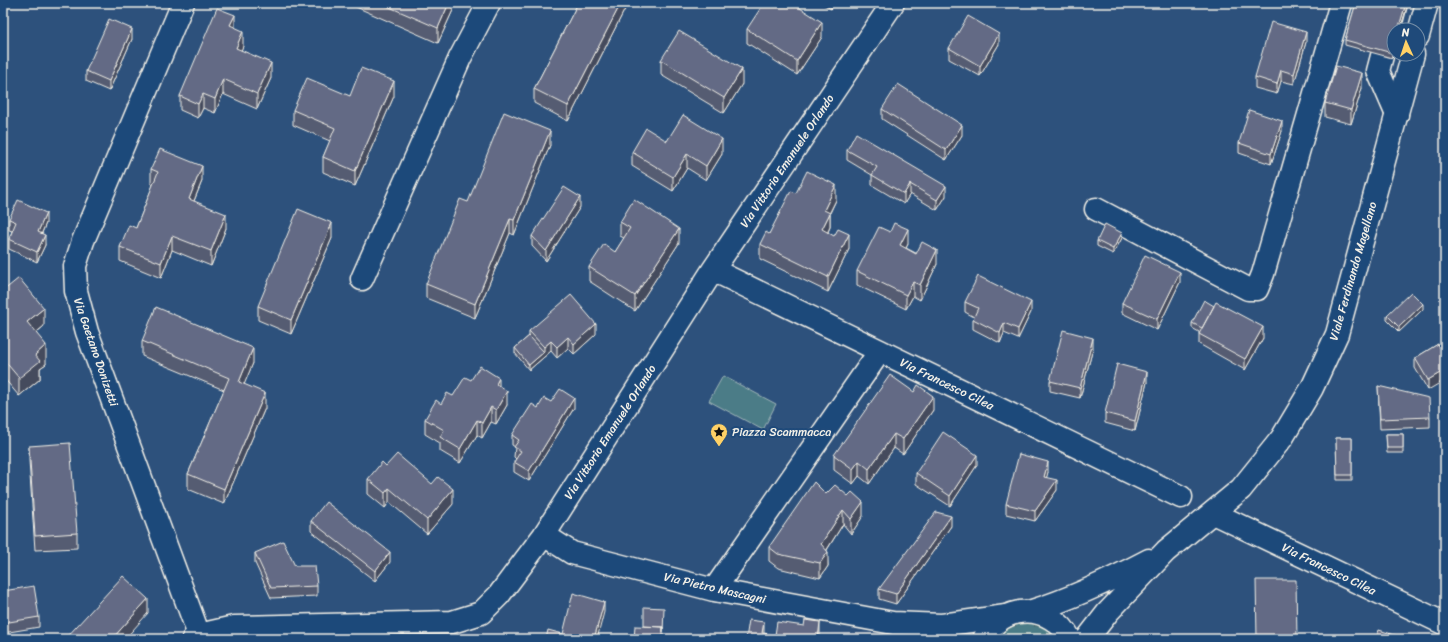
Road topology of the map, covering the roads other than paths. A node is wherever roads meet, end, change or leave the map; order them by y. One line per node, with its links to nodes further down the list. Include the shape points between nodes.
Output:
1 (183, 3): 23 (street, Via Gaetano Donizetti, via 74,266 76,291 87,332)
2 (489, 3): 12 (street, via 460,58)
3 (893, 3): 11 (street, Via Vittorio Emanuele Orlando)
4 (1341, 3): 10 (street, via 1257,289 1248,289)
5 (1396, 3): 9 (street, via 1378,71)
6 (1427, 3): 7 (street)
7 (1422, 22)
8 (1411, 62): 9 (street, Viale Ferdinando Magellano)
9 (1397, 114): 15 (street, Viale Ferdinando Magellano, via 1337,334 1312,388 1278,444 1241,489)
10 (1096, 209)
11 (713, 270): 13 (street, Via Francesco Cilea); 16 (street, Via Vittorio Emanuele Orlando)
12 (362, 280)
13 (880, 351): 14 (street, Via Francesco Cilea); 18 (street)
14 (1181, 497)
15 (1213, 513): 17 (street, Viale Ferdinando Magellano); 22 (street, Via Francesco Cilea)
16 (544, 535): 18 (street, Via Pietro Mascagni, via 572,552); 23 (street, Via Vittorio Emanuele Orlando, via 499,594 481,613 452,622 234,626)
17 (1166, 551): 19 (street, via 1098,586); 27 (street, via 1108,612)
18 (714, 590): 21 (street, Via Pietro Mascagni)
19 (1032, 611): 20 (street); 26 (street, via 1056,621)
20 (1006, 616): 21 (street, via 942,625); 25 (street, via 992,626)
21 (893, 623): 24 (street)
22 (1445, 624)
23 (196, 637)
24 (923, 639)
25 (984, 639)
26 (1070, 639)
27 (1087, 639)

